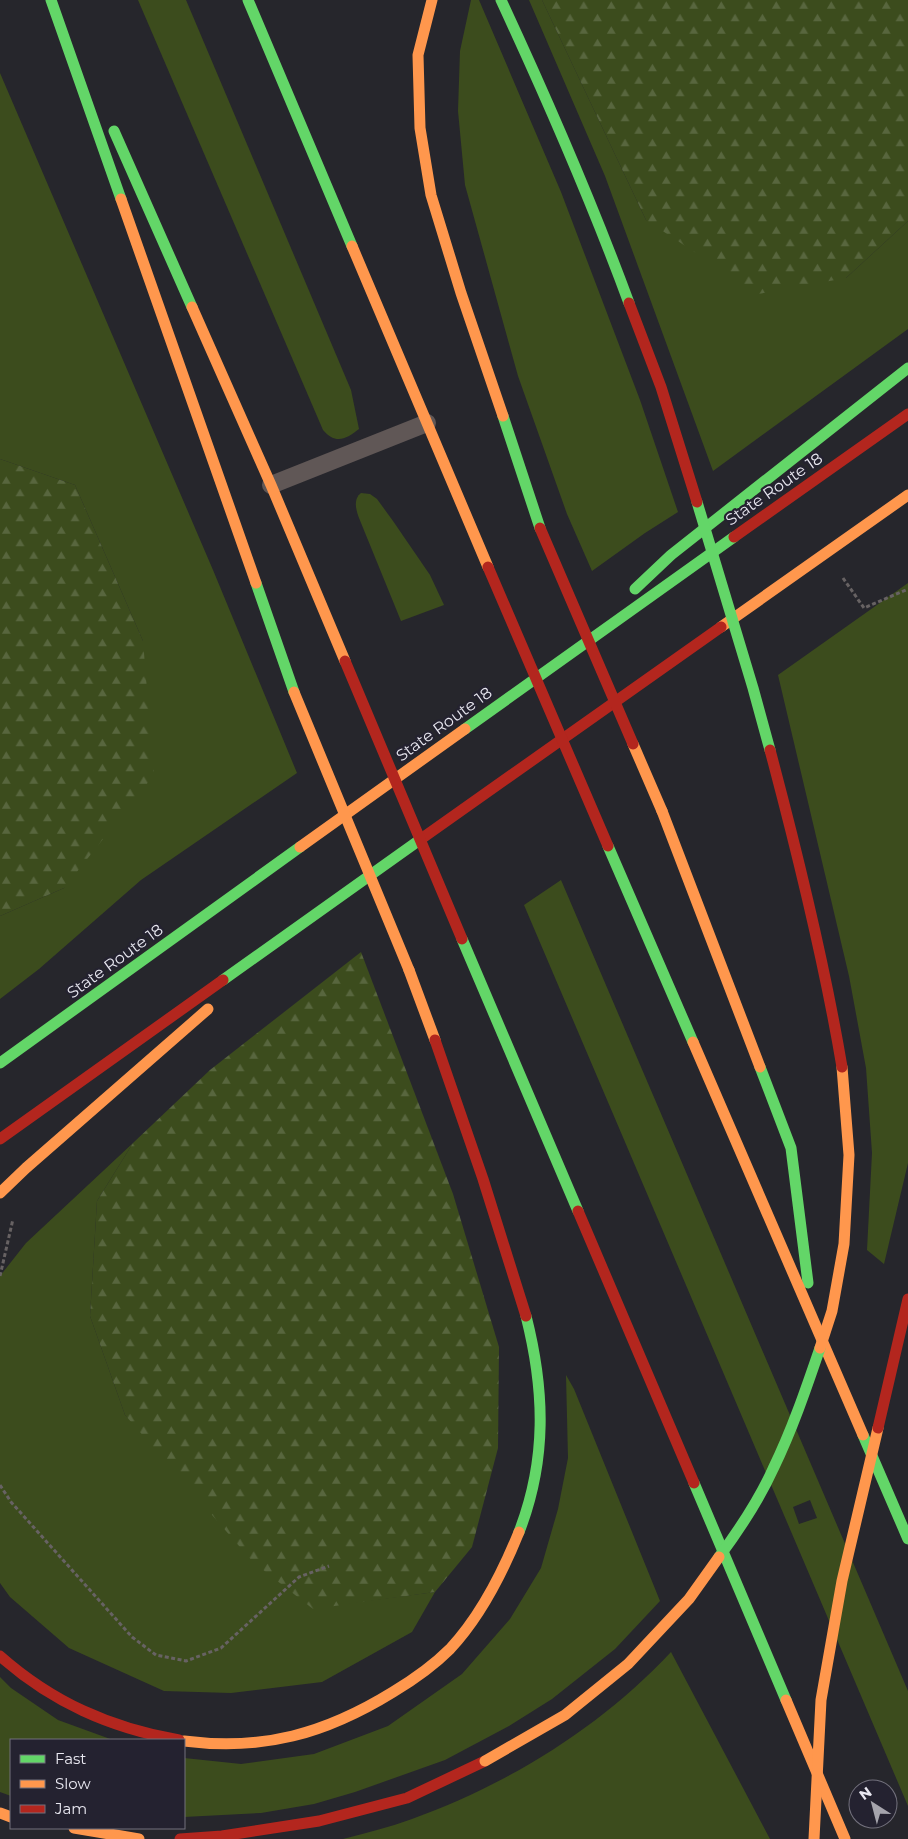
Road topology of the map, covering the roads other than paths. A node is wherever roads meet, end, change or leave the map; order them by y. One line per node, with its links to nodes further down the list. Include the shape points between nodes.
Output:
1 (50, 0): 25 (highway, bridge, via 294,692 409,970 486,1185 532,1346 542,1402 542,1437 532,1495 507,1565 455,1644 417,1677 380,1701 334,1723 292,1738 250,1744)
2 (56, 0): 6 (highway)
3 (248, 0): 10 (highway)
4 (432, 0): 21 (highway, bridge, via 418,55 420,128 431,196 540,528 662,811 790,1148)
5 (501, 0): 28 (highway, bridge, via 602,230 661,387 758,706 830,997 843,1072 849,1155 844,1244 832,1311 801,1403 773,1470 736,1534 689,1599 628,1664 565,1715 485,1761 407,1798 319,1821)
6 (92, 81)
7 (108, 117): 11 (highway)
8 (908, 368): 13 (highway, via 671,555)
9 (908, 414): 13 (highway, State Route 18)
10 (427, 423): 11 (lane); 21 (highway, bridge)
11 (271, 485): 30 (highway, bridge)
12 (908, 496): 14 (highway)
13 (565, 657): 17 (highway, State Route 18)
14 (317, 912): 15 (highway); 18 (highway)
15 (230, 990)
16 (215, 1003): 19 (highway)
17 (0, 1063)
18 (0, 1139)
19 (0, 1193)
20 (908, 1299): 29 (highway, bridge, via 840,1590 821,1700)
21 (812, 1315): 22 (highway)
22 (908, 1539)
23 (0, 1656): 24 (highway, via 44,1691 86,1713 144,1734)
24 (173, 1739)
25 (185, 1741)
26 (80, 1829): 27 (highway)
27 (139, 1839)
28 (180, 1839)
29 (814, 1839)
30 (845, 1839)

